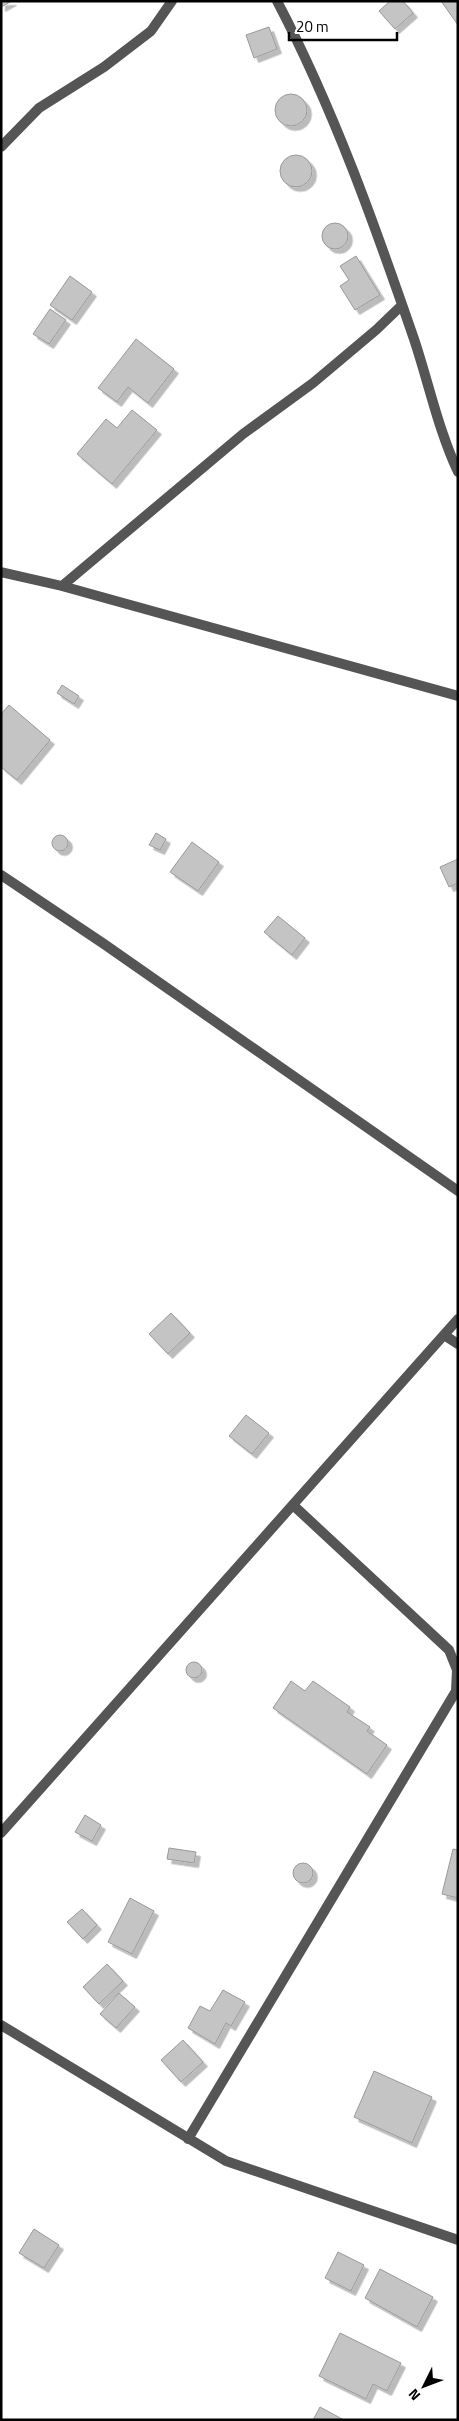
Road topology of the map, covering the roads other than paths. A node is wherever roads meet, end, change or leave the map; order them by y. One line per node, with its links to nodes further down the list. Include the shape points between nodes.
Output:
1 (172, 1): 3 (street, via 152,31 104,67 39,108)
2 (277, 1): 4 (street, via 352,162)
3 (1, 147)
4 (401, 306): 5 (street, via 438,424); 8 (street, via 327,371 243,434)
5 (455, 461): 6 (street)
6 (458, 472)
7 (1, 572): 8 (street)
8 (62, 586): 9 (street)
9 (458, 696)
10 (1, 875): 11 (street)
11 (458, 1191)
12 (458, 1319): 13 (street)
13 (444, 1335): 14 (street); 15 (street)
14 (458, 1344)
15 (293, 1505): 16 (street); 18 (street, via 449,1650 457,1670 456,1691)
16 (1, 1833)
17 (1, 2025): 18 (street)
18 (188, 2138): 19 (street, via 226,2162)
19 (458, 2240)

